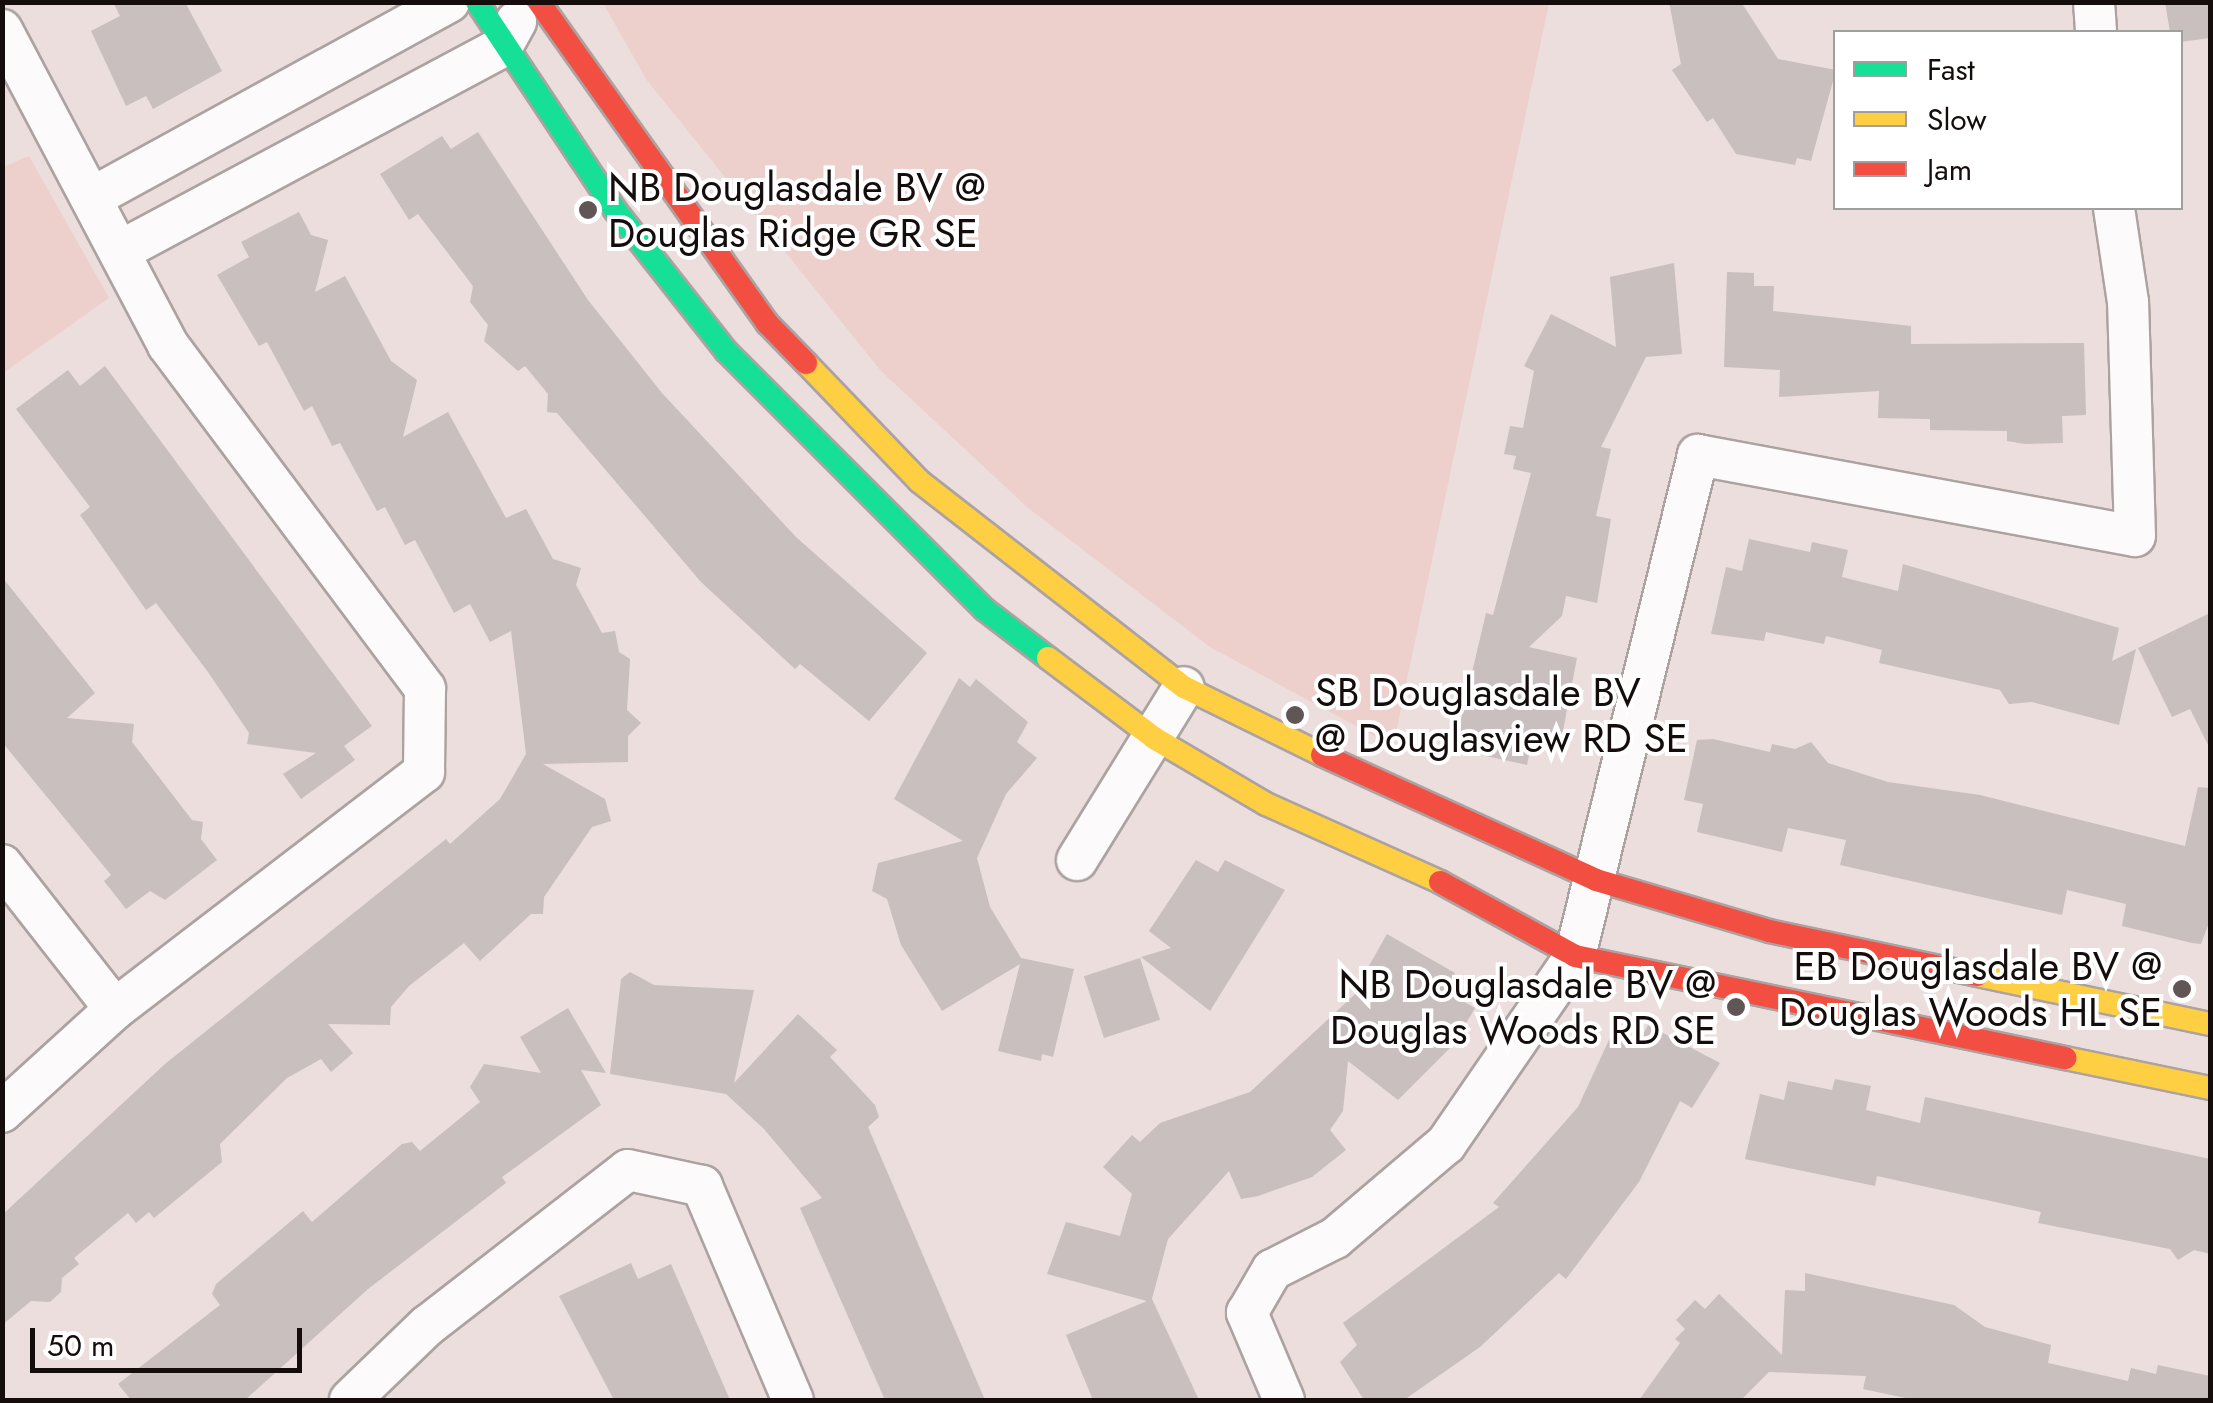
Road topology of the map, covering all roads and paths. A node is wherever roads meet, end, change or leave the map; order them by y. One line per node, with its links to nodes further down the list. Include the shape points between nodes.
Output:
1 (449, 2): 9 (street)
2 (477, 2): 8 (street)
3 (528, 2): 8 (street)
4 (539, 2): 12 (street, via 767,323 919,481)
5 (2094, 2): 7 (street)
6 (2, 30): 9 (street)
7 (2096, 30)
8 (502, 47): 11 (street); 13 (street, via 726,351 984,609)
9 (93, 197): 11 (street)
10 (2114, 210): 16 (street, via 2128,302 2135,536 1698,455)
11 (120, 251): 18 (street, via 168,345 426,689 424,772)
12 (1184, 688): 13 (street); 16 (street, via 1464,826)
13 (1154, 738): 14 (street); 17 (street, via 1266,804 1452,887)
14 (1077, 860)
15 (2, 865): 18 (street)
16 (1596, 880): 17 (street); 19 (street, via 1769,931)
17 (1575, 956): 20 (street); 24 (street, via 1446,1144 1335,1238 1272,1270 1247,1313)
18 (115, 1009): 21 (street)
19 (2210, 1024)
20 (2210, 1088)
21 (2, 1112)
22 (350, 1400): 23 (street, via 427,1326 628,1170 702,1186)
23 (792, 1400)
24 (1284, 1400)

